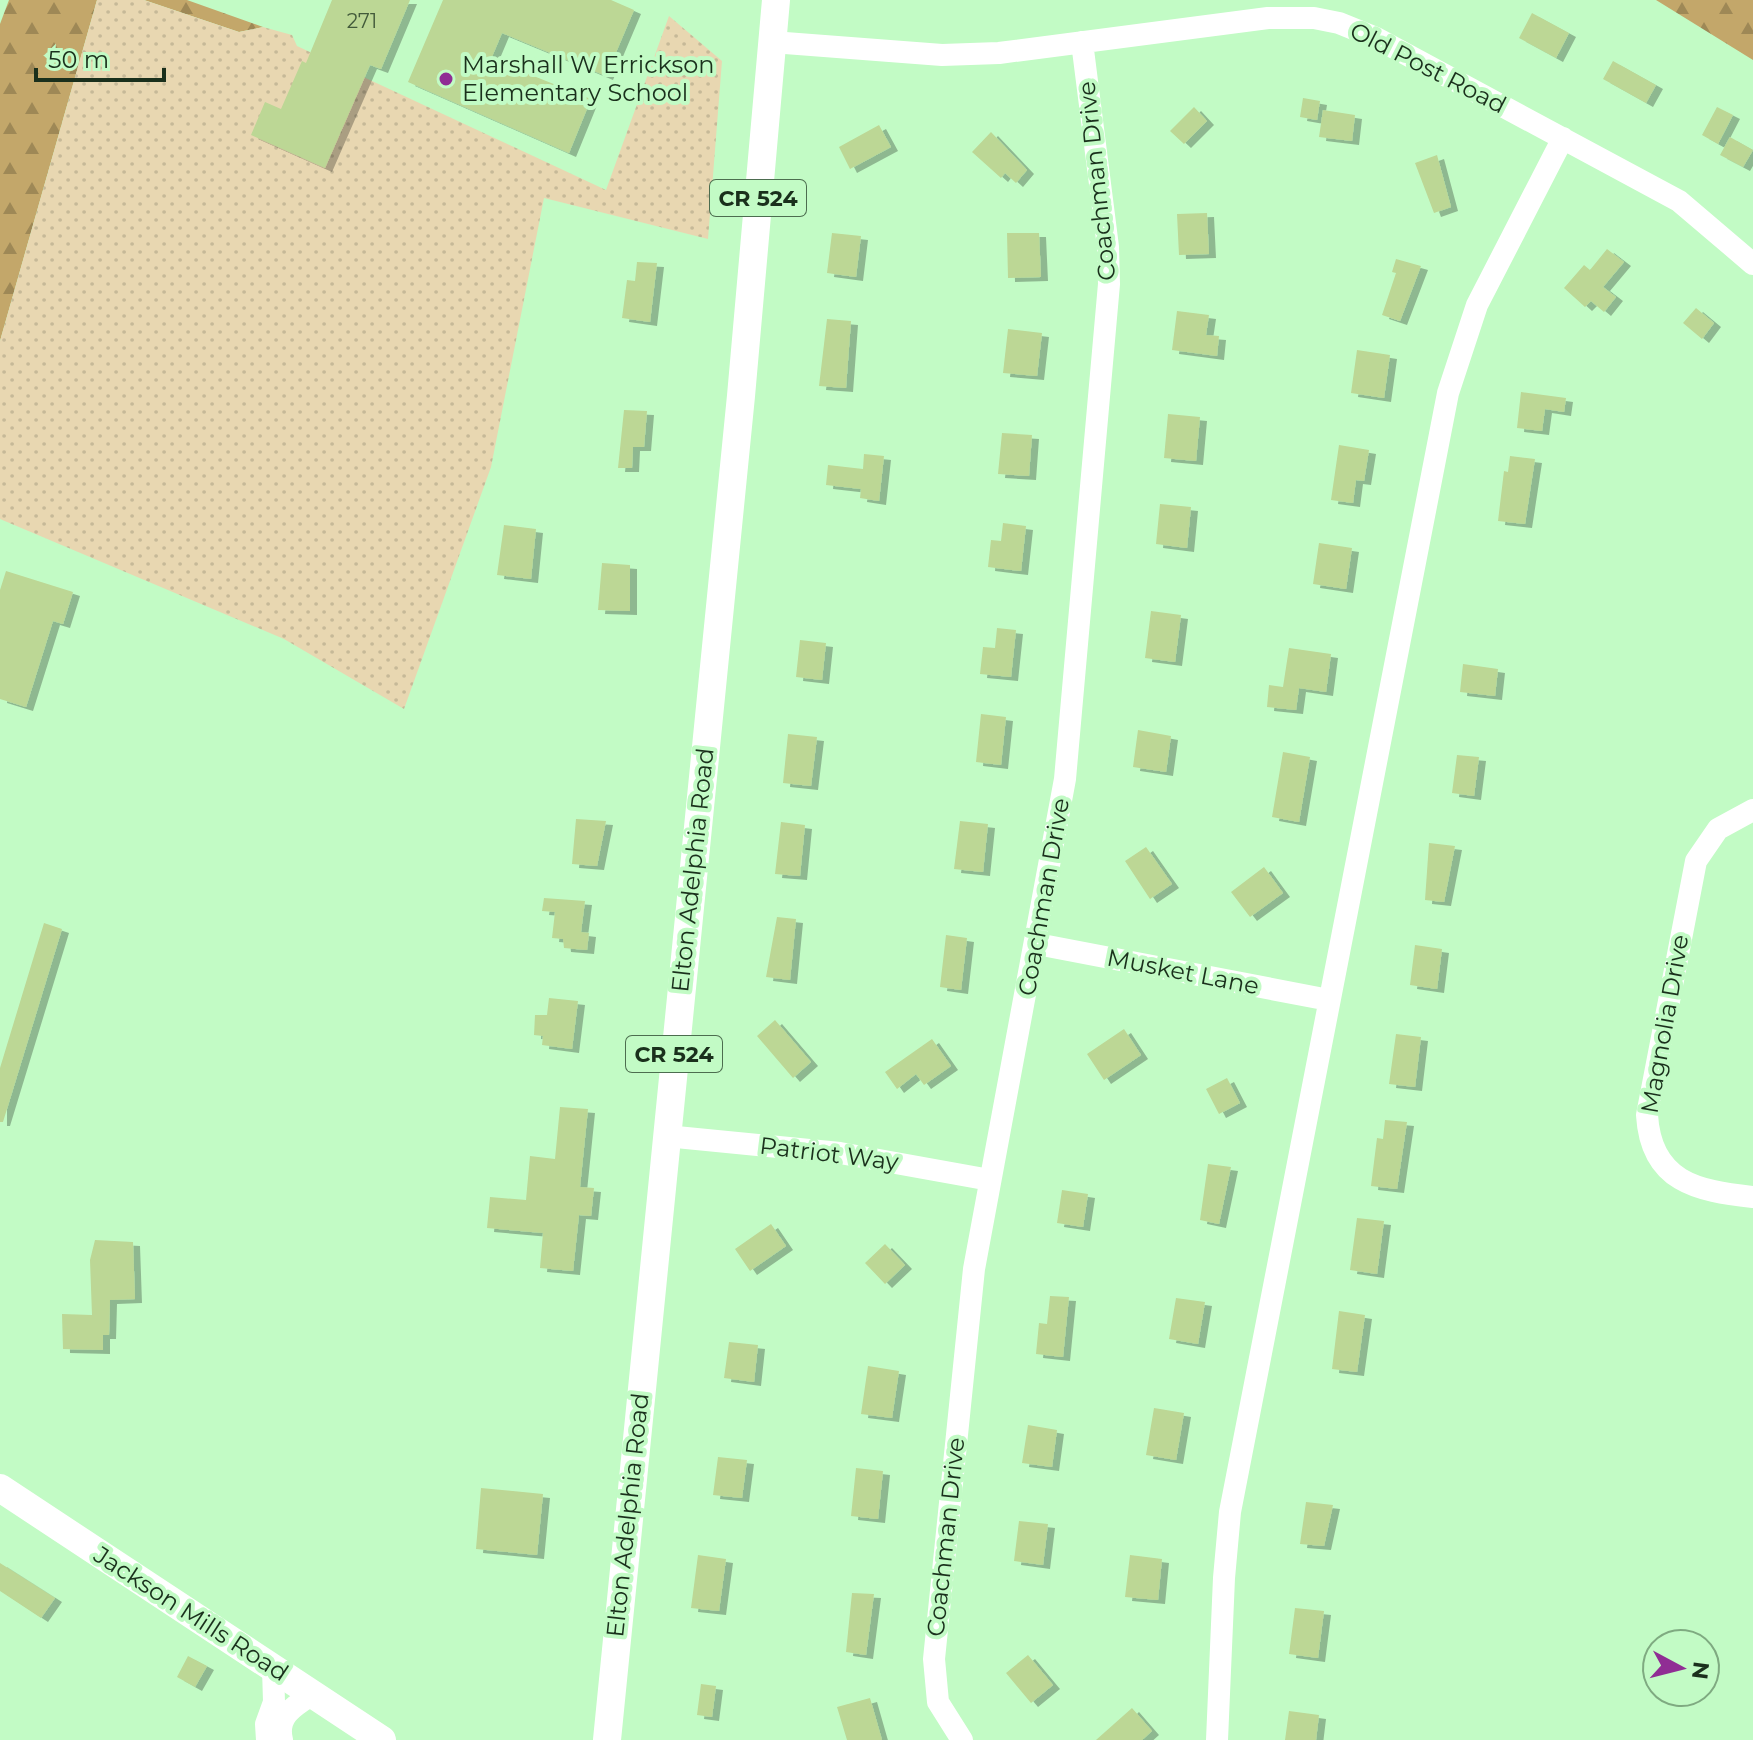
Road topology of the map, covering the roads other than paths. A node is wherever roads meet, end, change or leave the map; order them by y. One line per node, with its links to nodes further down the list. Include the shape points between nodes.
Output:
1 (776, 0): 3 (main road, Elton Adelphia Road / CR 524)
2 (1267, 9): 4 (street, Old Post Road); 5 (street, Old Post Road, via 1359,30)
3 (772, 42): 4 (street, Old Post Road, via 942,55); 10 (main road, Elton Adelphia Road / CR 524)
4 (1082, 42): 8 (street, Coachman Drive, via 1108,247 1107,327 1065,779)
5 (1563, 138): 6 (street, Old Post Road, via 1679,201); 9 (street, via 1477,305 1448,393)
6 (1753, 264)
7 (1753, 810): 12 (street, Magnolia Drive, via 1718,829 1696,861 1647,1115 1655,1152 1680,1180 1703,1191)
8 (1037, 944): 9 (street, Musket Lane); 11 (street, Coachman Drive)
9 (1329, 1000): 21 (street, via 1230,1512)
10 (666, 1136): 11 (street, Patriot Way, via 840,1153); 19 (main road, Elton Adelphia Road / CR 524)
11 (990, 1180): 20 (street, Coachman Drive, via 966,1326 934,1659 938,1702)
12 (1753, 1197)
13 (0, 1488): 14 (main road, Jackson Mills Road)
14 (273, 1668): 15 (main road, Jackson Mills Road); 16 (street)
15 (313, 1694): 17 (street, via 283,1718); 18 (main road, Jackson Mills Road)
16 (267, 1740)
17 (282, 1740)
18 (382, 1740)
19 (607, 1740)
20 (962, 1740)
21 (1217, 1740)

